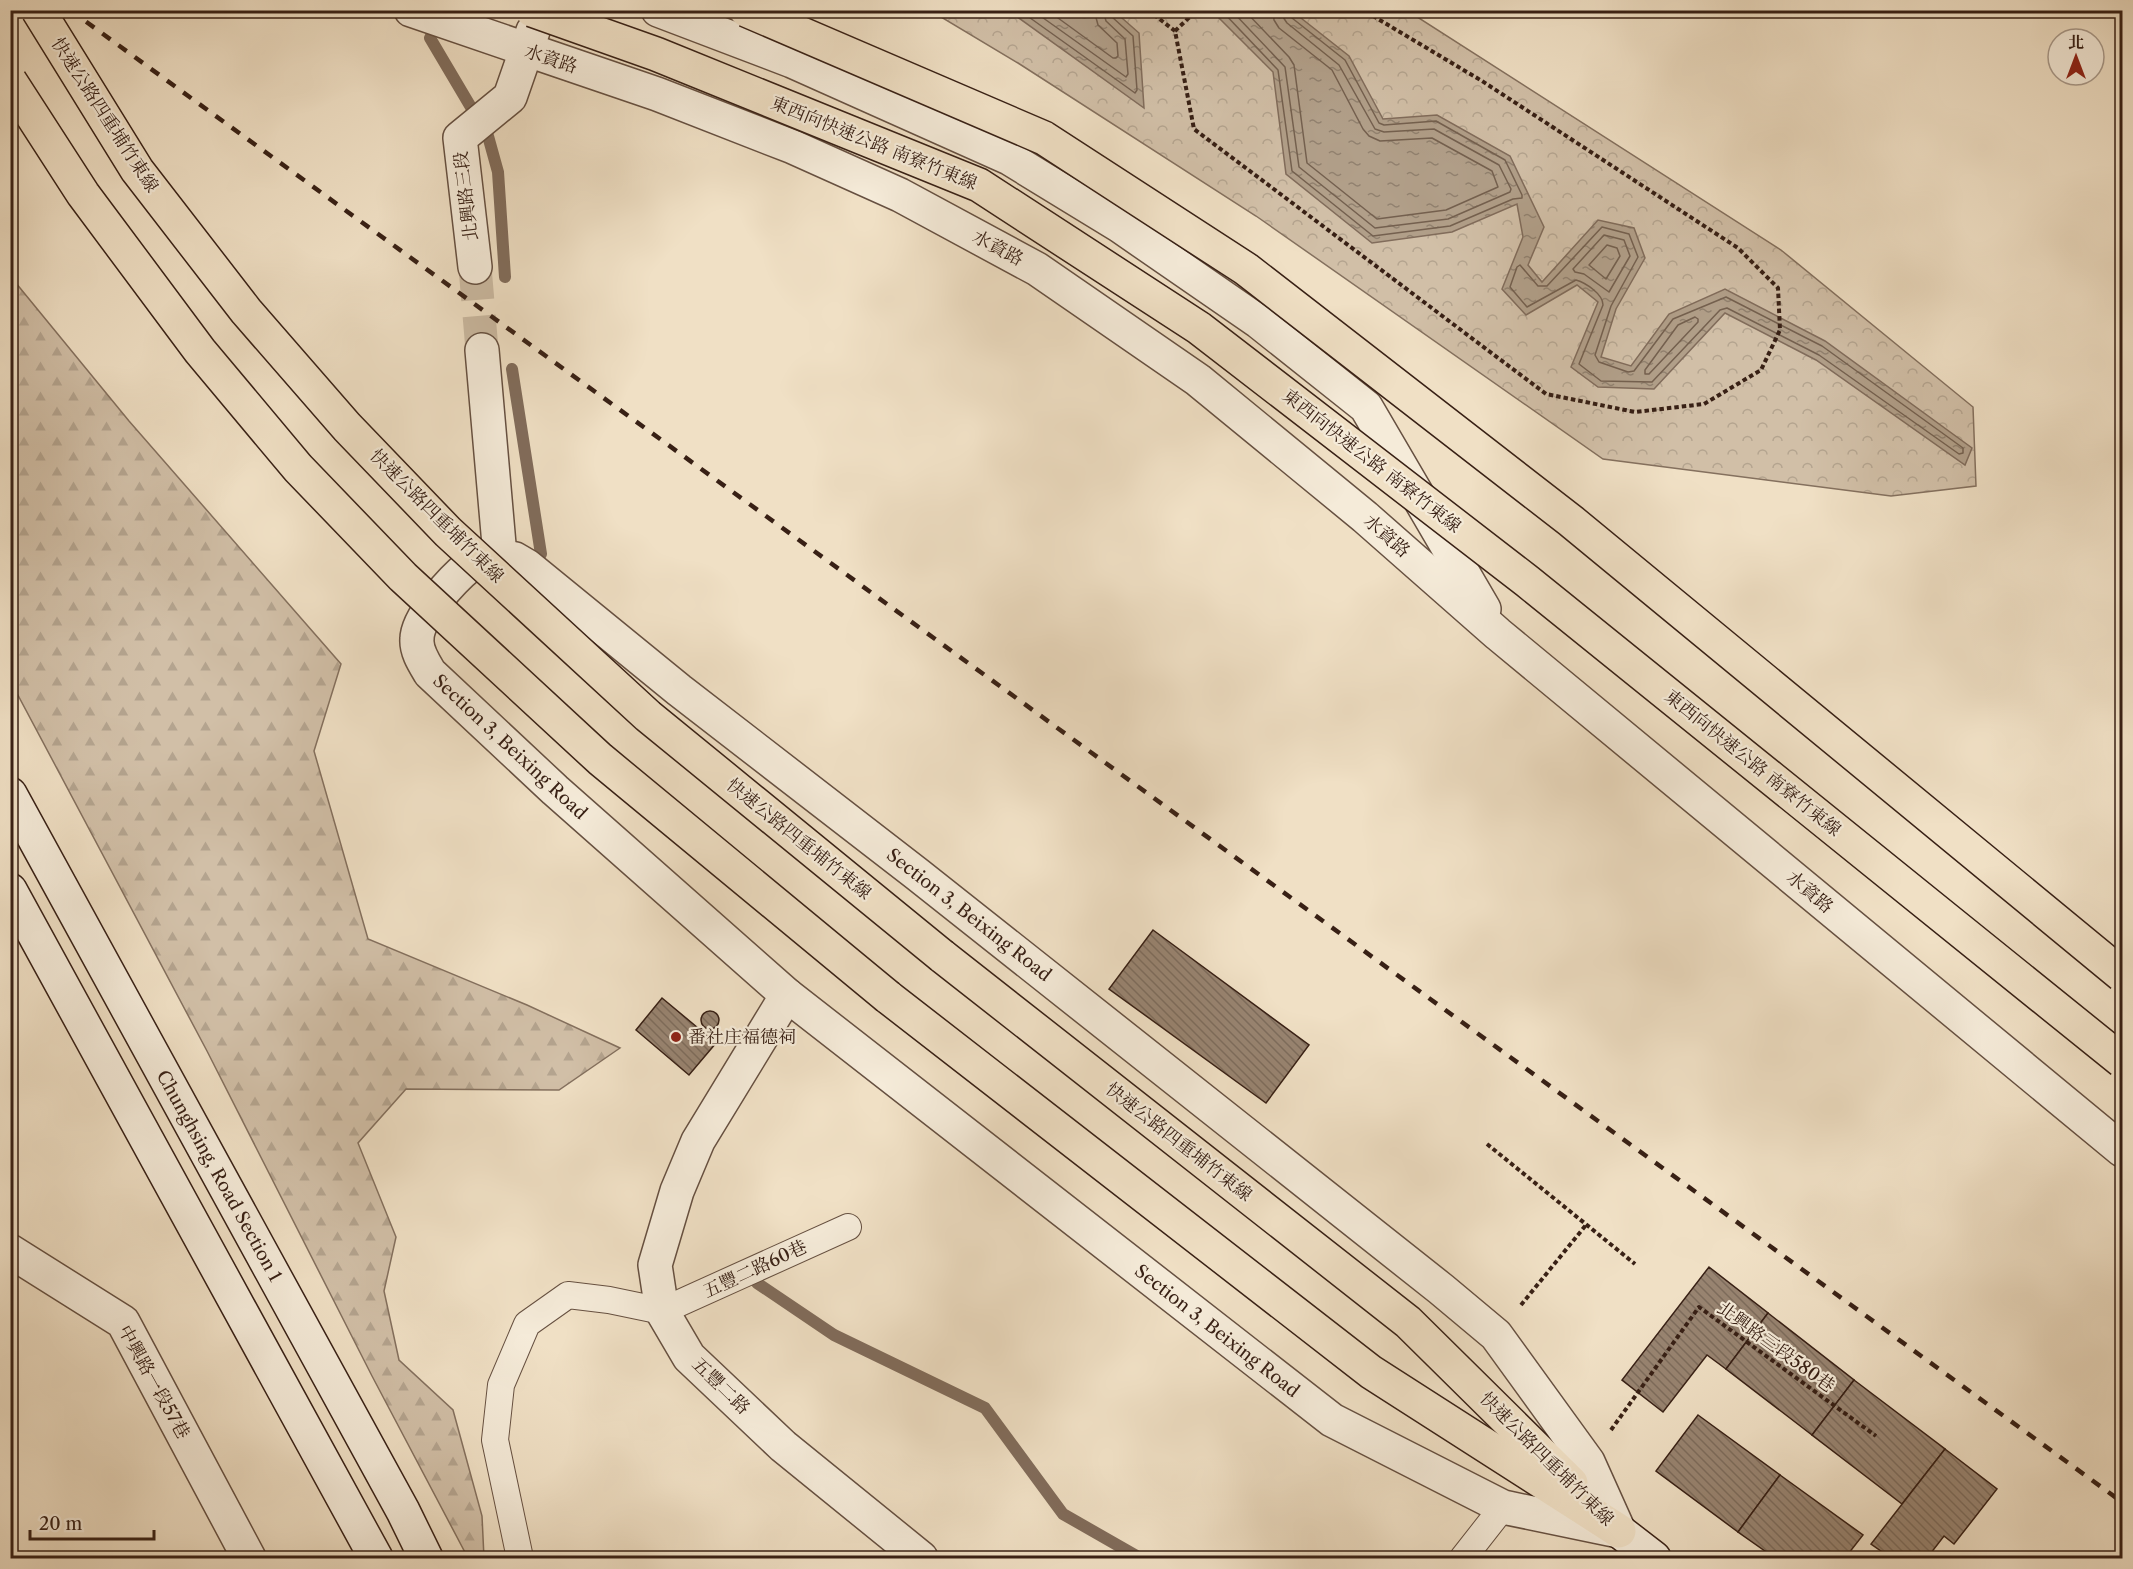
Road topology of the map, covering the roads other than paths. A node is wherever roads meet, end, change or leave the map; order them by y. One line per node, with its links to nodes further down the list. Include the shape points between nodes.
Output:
1 (38, 10): 23 (highway, 快速公路四重埔竹東線, bridge, via 137,170 246,311 347,428 448,532 648,716 942,956 1408,1322)
2 (411, 10): 7 (street, 水資路)
3 (532, 10): 17 (highway, 東西向快速公路 南寮竹東線, bridge, via 656,54 979,185 1189,322 1527,581)
4 (541, 10): 7 (street, 北興路三段)
5 (658, 10): 12 (street, 水資路, via 792,61 1009,158 1120,226 1259,322 1366,407)
6 (746, 10): 15 (highway, bridge, via 1044,138 1246,269 1571,521)
7 (525, 51): 9 (street, 北興路三段, via 510,97 460,138); 12 (street, 水資路, via 657,94 793,147 900,195 1036,269 1198,380 1365,517)
8 (10, 81): 23 (highway, 快速公路四重埔竹東線, bridge, via 90,204 200,351 298,468 403,577 600,759 888,997 1371,1371)
9 (475, 267)
10 (482, 350): 11 (street)
11 (500, 556): 16 (street, Section 3, Beixing Road, via 470,564 419,624 416,640 430,673 555,790); 23 (street, Section 3, Beixing Road, via 527,566 1496,1335 1588,1462)
12 (1498, 634): 18 (street, 水資路)
13 (10, 794): 26 (street, Chunghsing, Road Section 1)
14 (10, 890): 25 (street)
15 (2122, 975)
16 (787, 995): 21 (street, 五豐二路, via 698,1141 677,1191 655,1265); 22 (street, Section 3, Beixing Road, via 1332,1420)
17 (2122, 1061)
18 (2122, 1149)
19 (848, 1227): 21 (lane, 五豐二路60巷)
20 (10, 1251): 24 (street, 中興路一段57巷, via 123,1322)
21 (662, 1311): 27 (lane, via 568,1294 527,1324 501,1385 495,1440); 28 (street, 五豐二路, via 689,1357 783,1446)
22 (1503, 1508): 23 (street, Section 3, Beixing Road); 29 (lane)
23 (1619, 1531): 30 (street, Section 3, Beixing Road)
24 (249, 1558)
25 (376, 1558)
26 (426, 1558)
27 (520, 1558)
28 (921, 1558)
29 (1463, 1558)
30 (1654, 1558)

